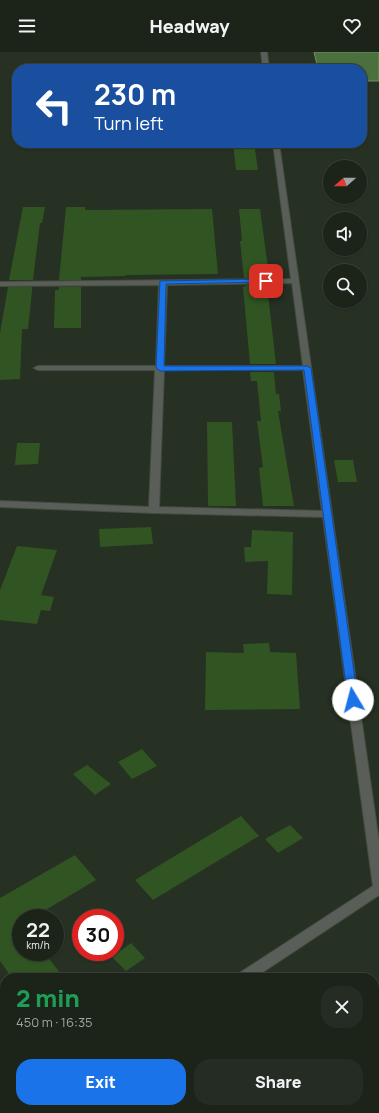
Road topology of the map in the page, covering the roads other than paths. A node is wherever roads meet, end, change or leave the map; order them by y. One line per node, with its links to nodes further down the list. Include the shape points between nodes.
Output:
1 (264, 52): 2 (street)
2 (265, 64)
3 (277, 148): 4 (street)
4 (295, 280): 5 (street); 9 (street)
5 (163, 282): 6 (street); 8 (street)
6 (0, 284)
7 (38, 368): 8 (street)
8 (160, 368): 9 (street); 11 (street)
9 (307, 368): 12 (street)
10 (0, 504): 11 (street)
11 (154, 510): 12 (street)
12 (327, 514): 13 (street)
13 (379, 887): 14 (street)
14 (250, 973)

